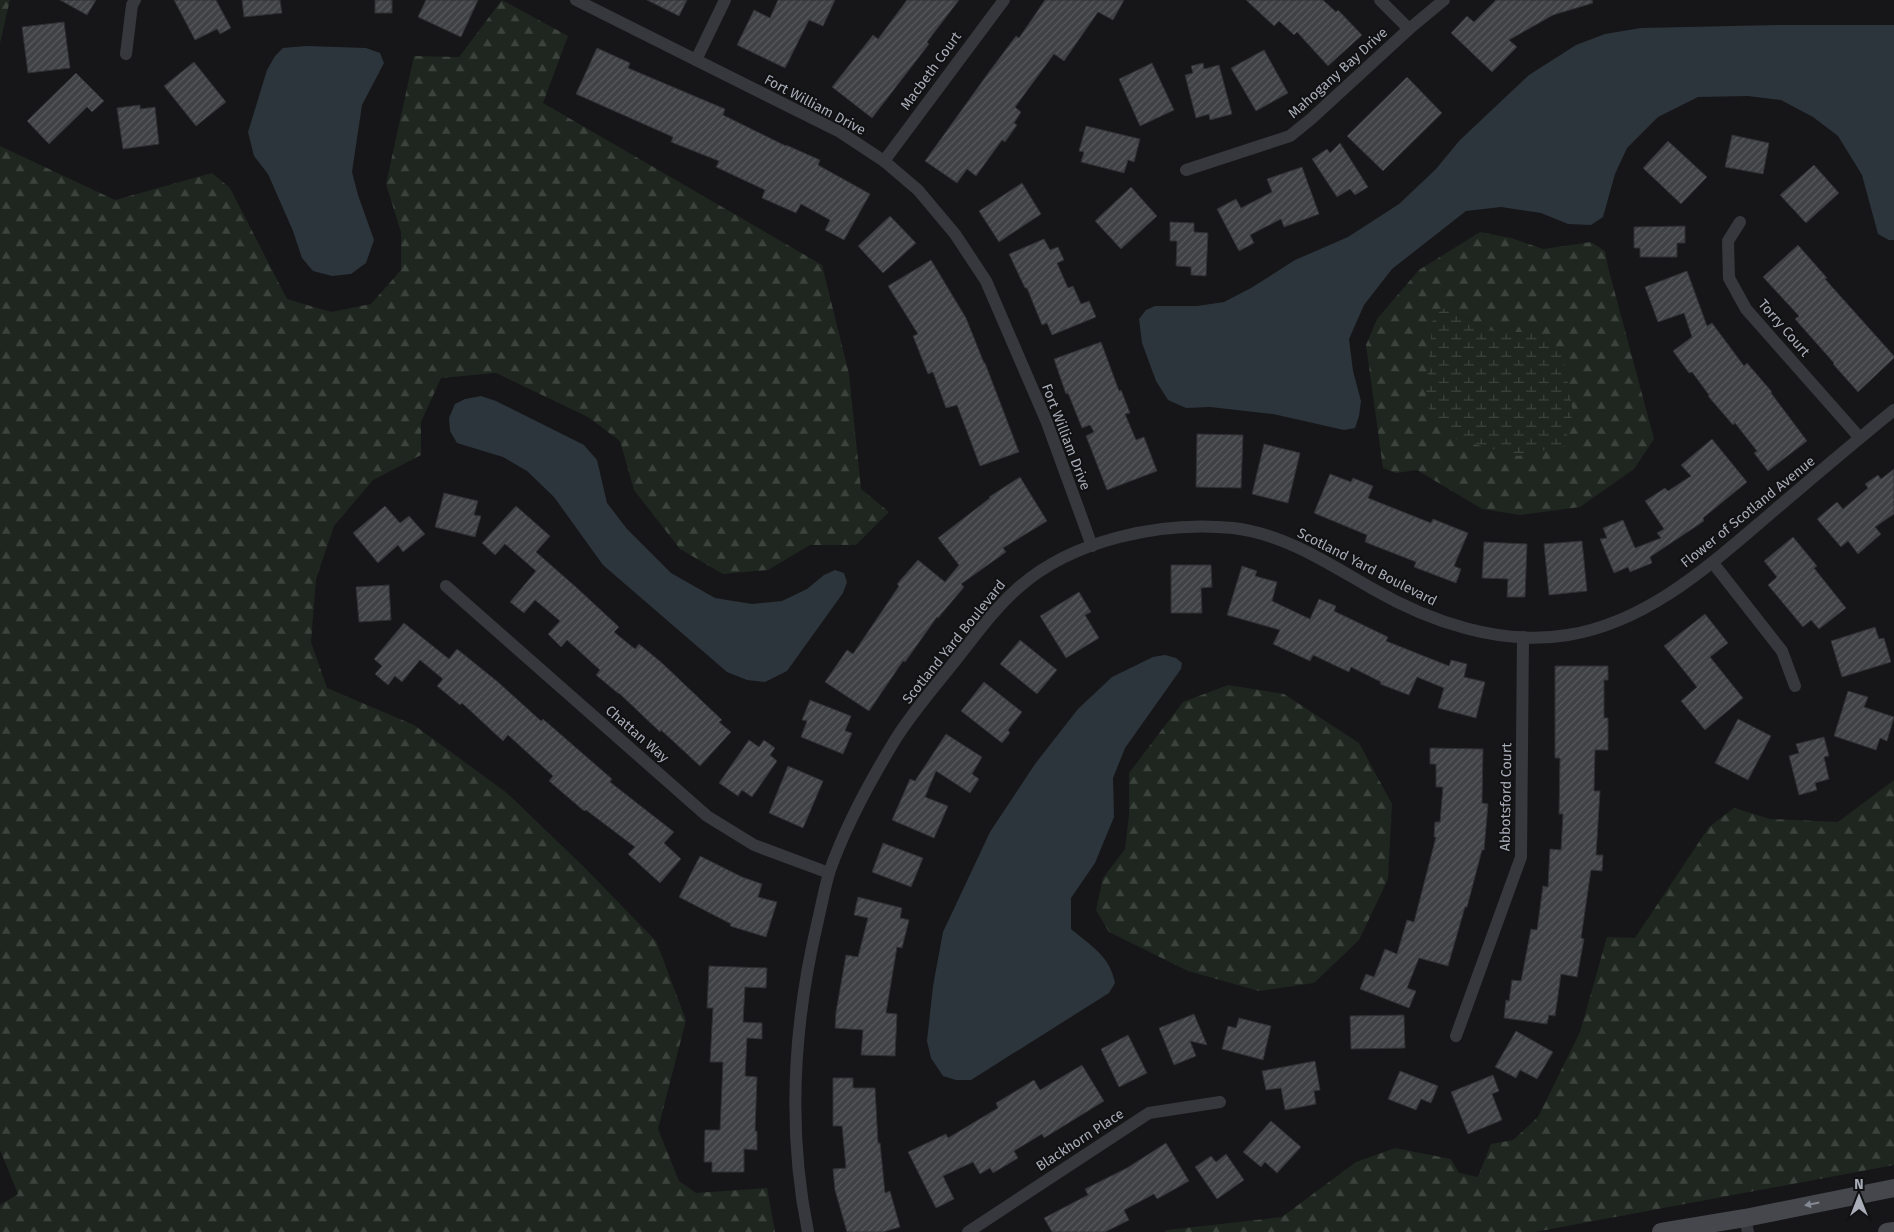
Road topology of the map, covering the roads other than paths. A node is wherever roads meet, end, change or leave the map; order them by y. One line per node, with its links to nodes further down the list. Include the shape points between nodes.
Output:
1 (135, 0): 8 (street)
2 (576, 0): 9 (street, Fort William Drive)
3 (725, 0): 9 (street)
4 (1004, 0): 10 (street, Macbeth Court)
5 (1380, 0): 7 (street)
6 (1444, 0): 7 (street, Mahogany Bay Drive)
7 (1409, 29): 11 (street, Mahogany Bay Drive, via 1290,136)
8 (126, 54)
9 (696, 60): 10 (street, Fort William Drive, via 840,132)
10 (884, 161): 15 (street, Fort William Drive, via 918,190 956,234 986,281 1046,420)
11 (1186, 170)
12 (1740, 222): 14 (street, Torry Court, via 1728,241 1729,278 1746,308)
13 (1894, 410): 14 (street, Flower of Scotland Avenue)
14 (1860, 438): 16 (street, Flower of Scotland Avenue)
15 (1092, 546): 18 (street, Scotland Yard Boulevard, via 1154,529 1194,525 1240,529 1285,541 1408,608 1445,623); 20 (street, Scotland Yard Boulevard, via 1045,568 1020,585 1000,605 896,739 846,831)
16 (1713, 563): 18 (street, Flower of Scotland Avenue, via 1635,614 1567,635); 19 (street, via 1782,651)
17 (446, 586): 20 (street, Chattan Way, via 707,816 754,845)
18 (1524, 638): 21 (street, Abbotsford Court, via 1521,857)
19 (1796, 686)
20 (829, 873): 26 (street, Scotland Yard Boulevard, via 808,961 798,1030 796,1108 800,1194)
21 (1456, 1036)
22 (1220, 1102): 27 (street, Blackhorn Place, via 1149,1113)
23 (1894, 1188): 24 (main road, one-way to 24)
24 (1747, 1225): 28 (main road)
25 (1894, 1231): 29 (main road)
26 (808, 1232)
27 (968, 1232)
28 (1661, 1232)
29 (1887, 1232)

